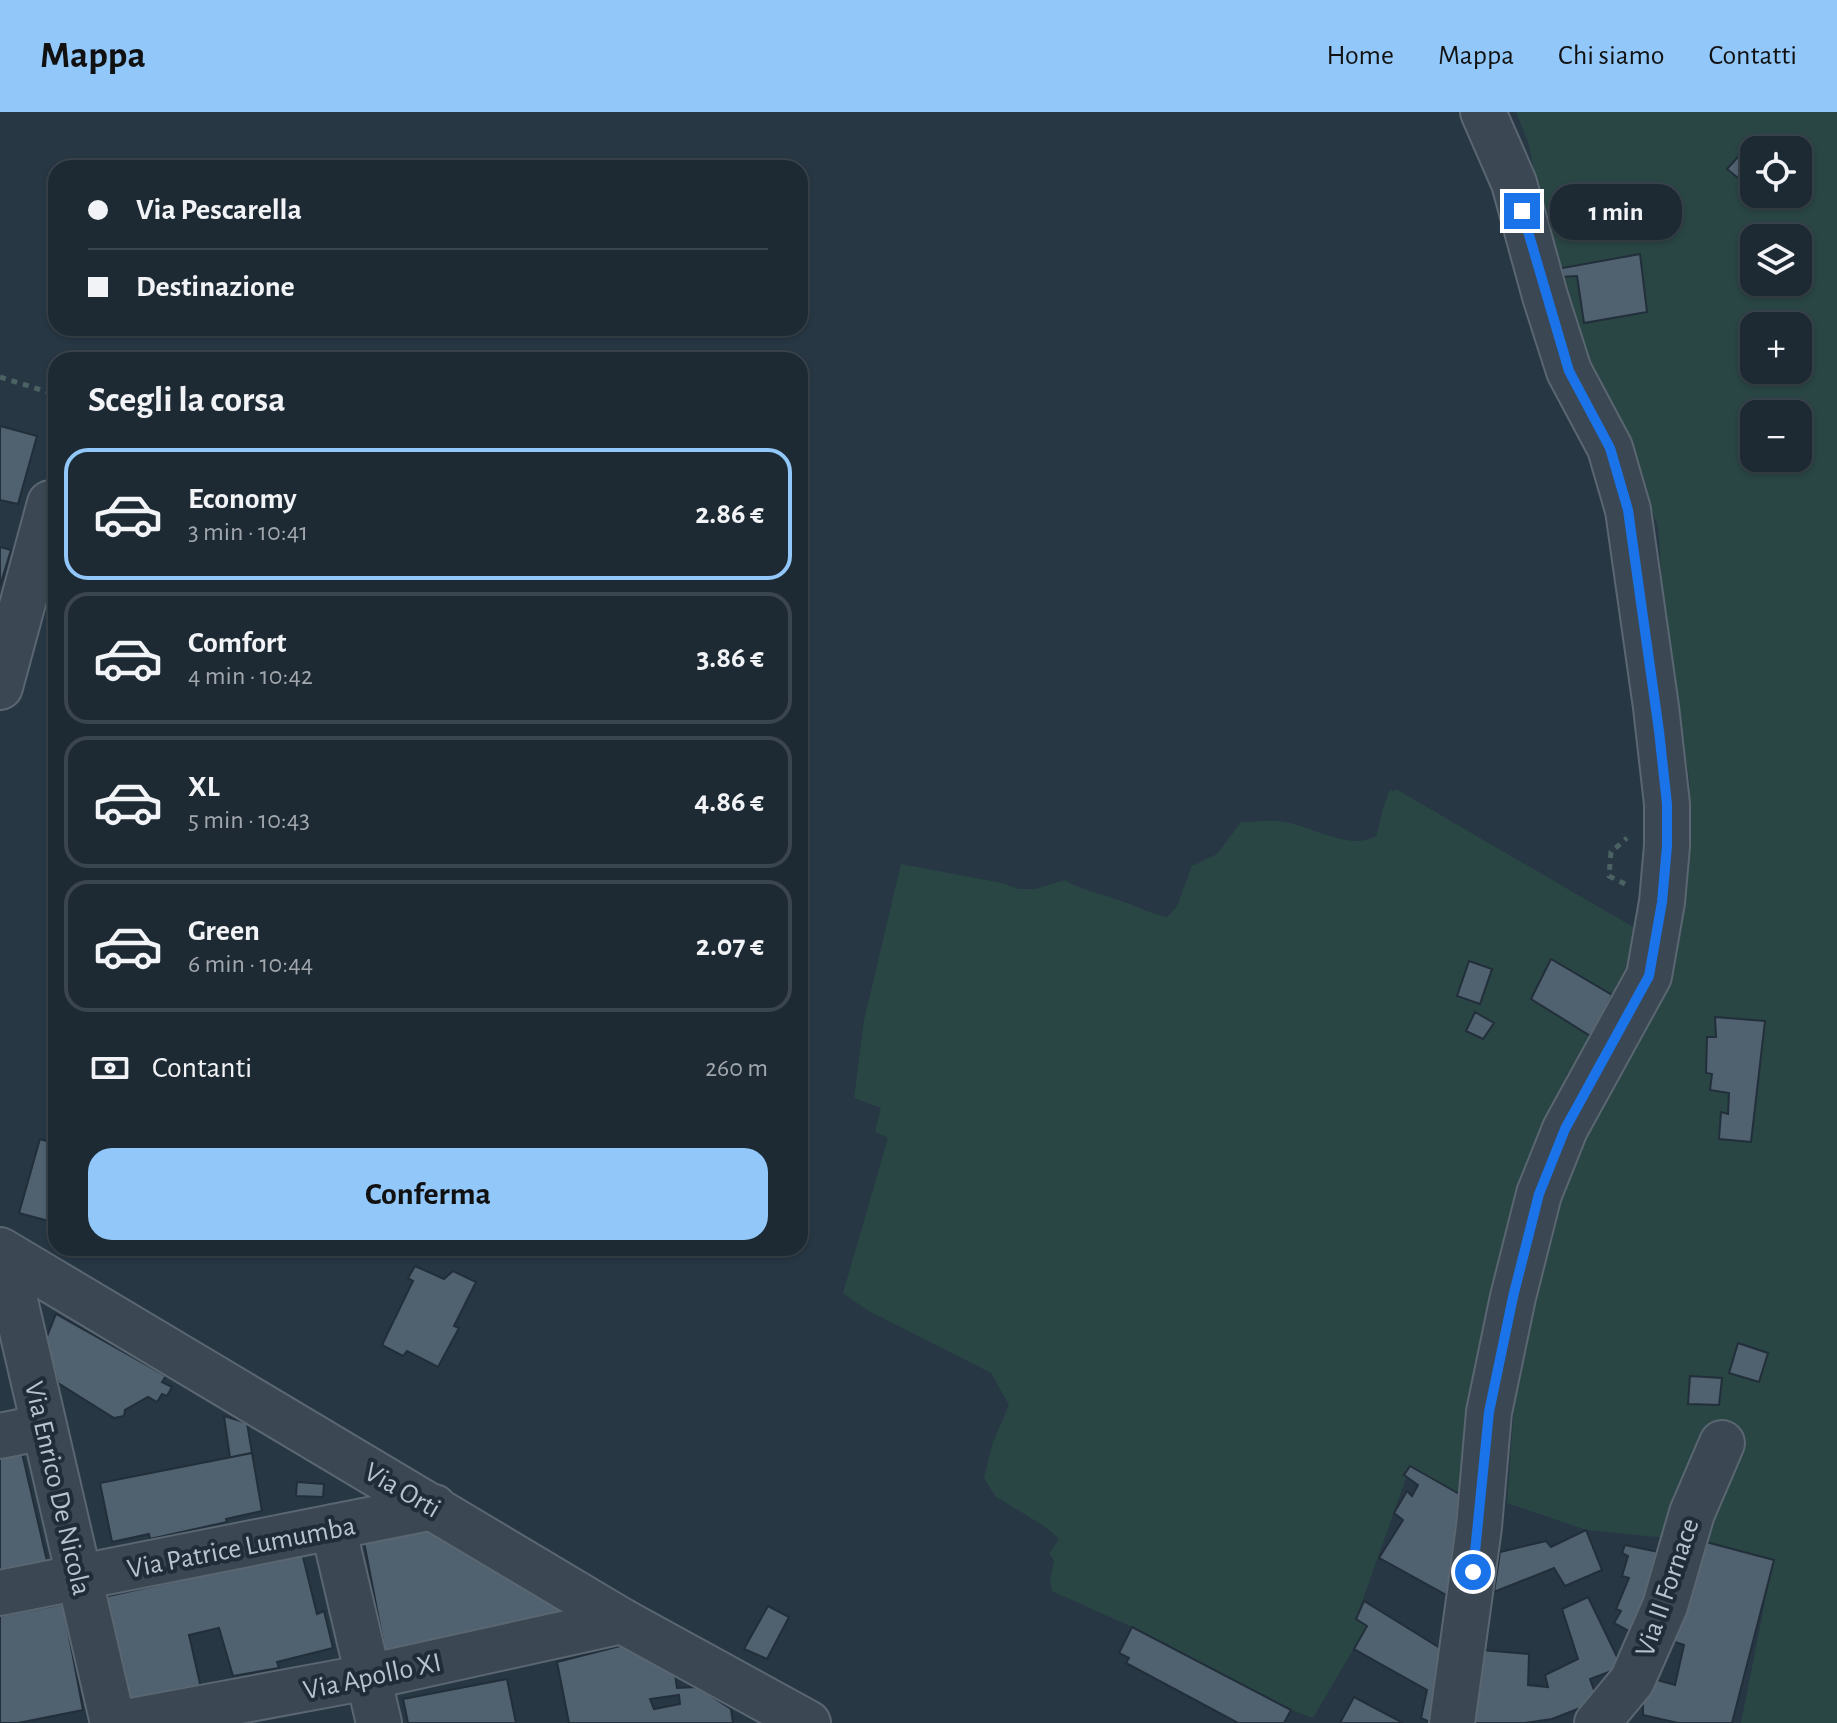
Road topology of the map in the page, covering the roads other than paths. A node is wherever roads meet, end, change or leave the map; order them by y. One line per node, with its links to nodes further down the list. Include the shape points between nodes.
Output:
1 (1483, 112): 18 (street, via 1514,183 1569,371 1610,448 1628,510 1659,734 1667,846 1649,976 1565,1129 1539,1194 1513,1297 1489,1412)
2 (48, 510): 3 (street)
3 (0, 687)
4 (2, 1252): 5 (street, Via Enrico De Nicola); 8 (street, Via Orti)
5 (44, 1427): 6 (street); 10 (street, Via Enrico De Nicola)
6 (0, 1436)
7 (1722, 1443): 19 (street, Via II Fornace, via 1692,1513 1665,1606 1632,1681)
8 (434, 1507): 9 (street, Via Patrice Lumumba); 12 (street, Via Orti)
9 (333, 1527): 10 (street, Via Patrice Lumumba); 13 (street)
10 (79, 1578): 11 (street, Via Patrice Lumumba); 14 (street, Via Enrico De Nicola)
11 (0, 1593)
12 (622, 1621): 13 (street, Via Apollo XI); 17 (street, Via Orti)
13 (368, 1677): 15 (street, Via Apollo XI); 16 (street)
14 (113, 1723)
15 (121, 1723)
16 (379, 1723)
17 (808, 1723)
18 (1452, 1723)
19 (1597, 1723)

